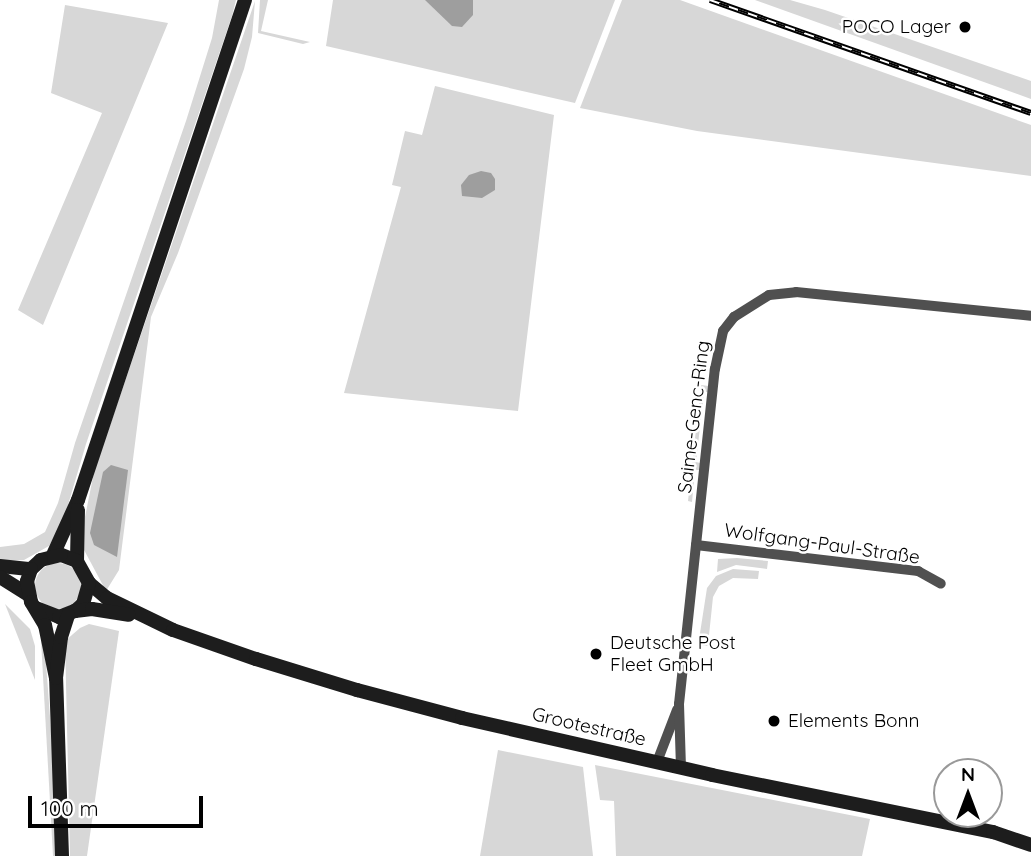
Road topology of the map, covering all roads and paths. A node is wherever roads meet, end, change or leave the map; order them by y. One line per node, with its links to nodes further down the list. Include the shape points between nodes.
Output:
1 (245, 0): 3 (main road)
2 (1031, 316): 4 (street, Saime-Genc-Ring, via 796,292 769,295 748,306 723,331 718,350)
3 (78, 500): 5 (main road); 6 (main road)
4 (696, 545): 11 (street, Wolfgang-Paul-Straße, via 918,571); 17 (street, Saime-Genc-Ring)
5 (53, 555): 6 (main road); 8 (main road)
6 (77, 562): 10 (main road)
7 (0, 566): 8 (main road)
8 (32, 569): 12 (main road)
9 (0, 577): 12 (main road)
10 (89, 583): 14 (main road, via 83,604); 15 (main road, Grootestraße)
11 (941, 584)
12 (27, 594): 13 (main road)
13 (36, 608): 14 (main road, via 51,616); 16 (main road, via 46,625)
14 (71, 613): 15 (main road, Grootestraße, via 92,609); 16 (main road)
15 (147, 619): 18 (main road, Grootestraße, via 357,690)
16 (56, 678): 21 (main road)
17 (679, 704): 18 (street, Saime-Genc-Ring); 19 (street, Saime-Genc-Ring)
18 (657, 762): 19 (main road, Grootestraße)
19 (681, 768): 20 (main road, Grootestraße, via 958,824)
20 (1031, 845)
21 (62, 856)

